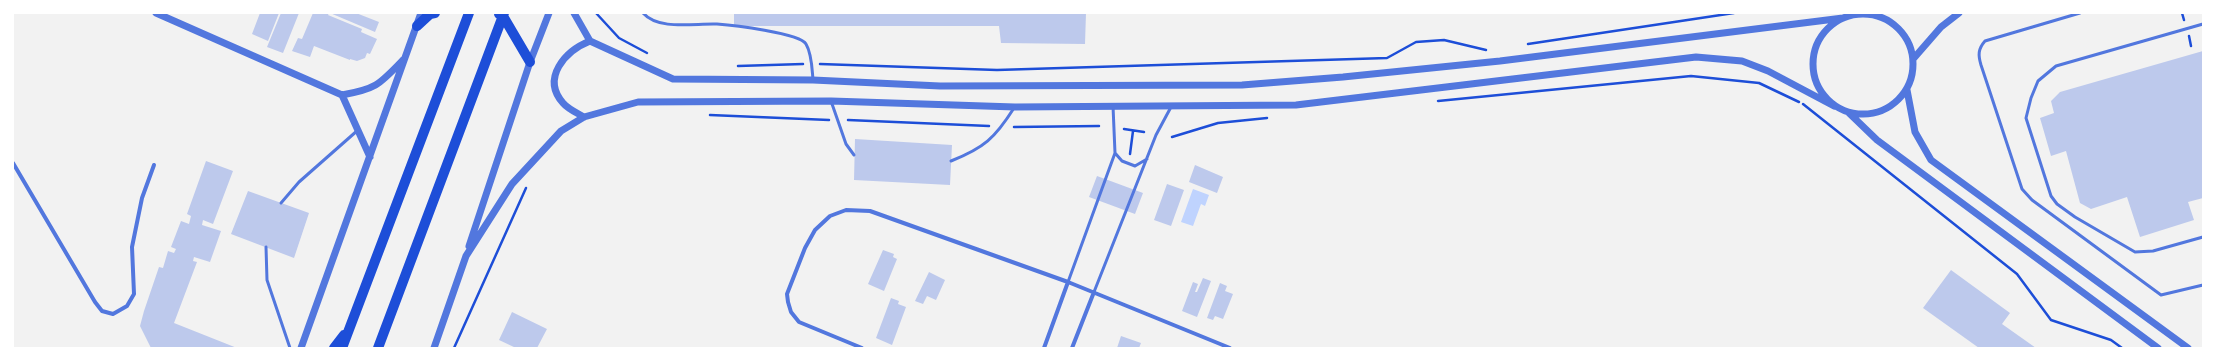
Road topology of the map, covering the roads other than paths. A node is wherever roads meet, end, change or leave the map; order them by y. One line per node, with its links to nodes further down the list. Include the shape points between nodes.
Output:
1 (156, 13): 20 (street)
2 (430, 13): 13 (main road)
3 (469, 13): 43 (main road)
4 (549, 13): 17 (street)
5 (574, 13): 14 (street)
6 (643, 13): 18 (lane, via 655,21 668,24 718,24 785,34 806,43)
7 (1859, 13): 11 (street); 15 (street, via 1874,14 1901,30)
8 (1959, 13): 15 (street, via 1941,27)
9 (2080, 13): 41 (lane, via 1985,41 1980,48 1978,55 2022,189 2032,200 2161,295)
10 (502, 14): 17 (main road); 48 (main road)
11 (1843, 18): 18 (street, via 1500,61 1242,85 940,86); 24 (street, via 1830,26 1820,38 1813,59 1815,82 1823,96)
12 (2203, 24): 37 (lane, via 2056,66 2038,81 2026,118 2051,196 2075,217 2135,252 2153,251)
13 (417, 26): 16 (street)
14 (590, 41): 18 (street, via 673,79); 27 (street, via 577,46 560,62 555,72 556,90 564,103)
15 (1914, 58): 19 (street, via 1913,75)
16 (404, 59): 20 (street, via 384,80 368,90); 31 (street)
17 (530, 62): 39 (street)
18 (813, 80)
19 (1907, 90): 26 (street, via 1896,103 1882,112 1865,115); 55 (street, via 1915,132 1931,160)
20 (342, 95): 28 (street)
21 (831, 101): 25 (street); 27 (street, via 638,102); 30 (lane, via 849,151)
22 (1172, 105): 23 (street); 24 (street, via 1296,105 1696,57 1742,61 1768,71); 32 (lane)
23 (1113, 106): 25 (street); 29 (lane)
24 (1834, 106): 26 (street)
25 (1015, 107): 33 (lane, via 992,138)
26 (1849, 113): 54 (street, via 1877,140)
27 (584, 117): 39 (street, via 561,131 512,184)
28 (358, 130): 31 (street); 36 (lane, via 299,182)
29 (1115, 152): 32 (lane, via 1122,161 1136,166); 40 (lane)
30 (854, 155)
31 (370, 157): 45 (street)
32 (1147, 159): 42 (lane)
33 (951, 161)
34 (13, 163): 35 (street, via 95,302 102,311 113,314 131,302 134,294 132,247 142,198)
35 (154, 165)
36 (281, 203)
37 (2203, 236)
38 (266, 248): 44 (lane, via 268,280)
39 (466, 256): 49 (street)
40 (1068, 282): 42 (street); 50 (street, via 870,211 846,210 830,216 815,230 805,248 788,294 788,302 799,322); 51 (street)
41 (2203, 285)
42 (1094, 292): 52 (street); 53 (street)
43 (350, 327): 46 (main road); 47 (main road)
44 (290, 348)
45 (301, 348)
46 (334, 348)
47 (342, 348)
48 (378, 348)
49 (434, 348)
50 (862, 348)
51 (1044, 348)
52 (1072, 348)
53 (1230, 348)
54 (2158, 348)
55 (2188, 348)

